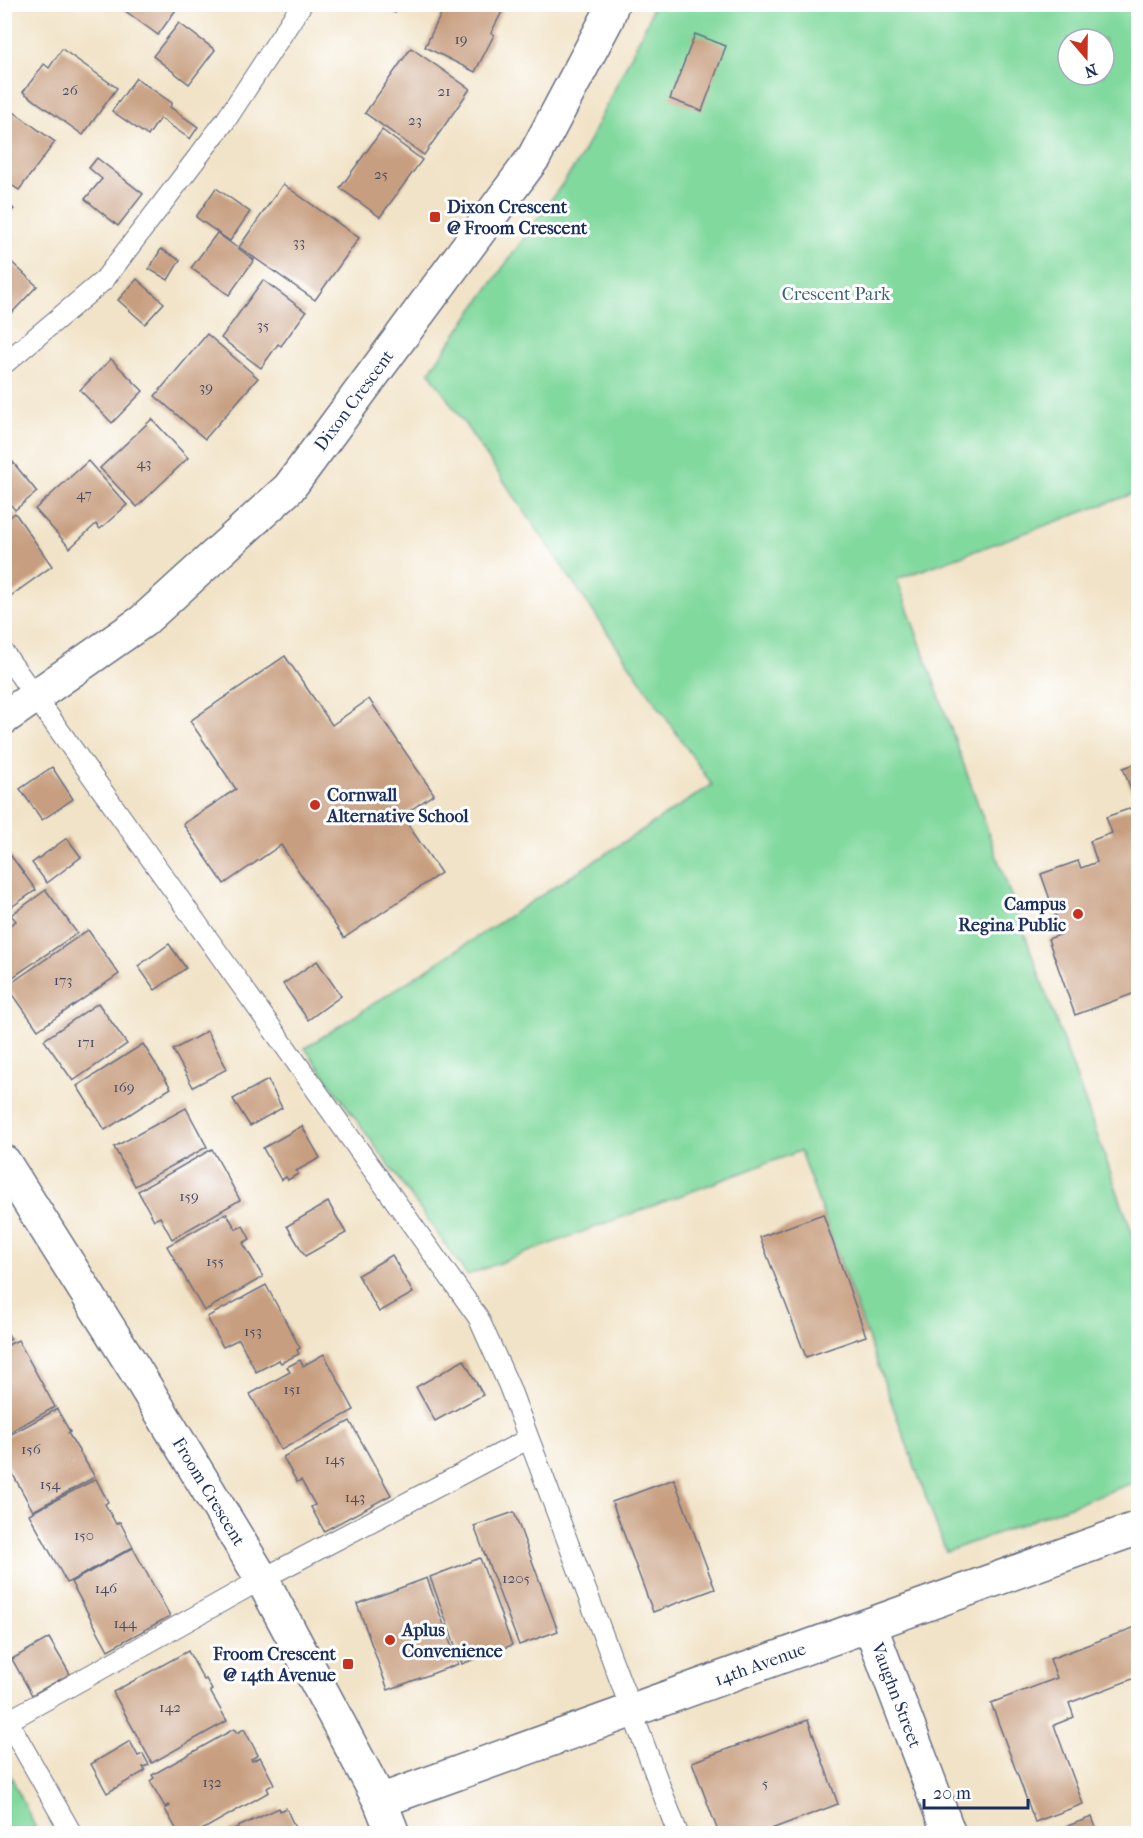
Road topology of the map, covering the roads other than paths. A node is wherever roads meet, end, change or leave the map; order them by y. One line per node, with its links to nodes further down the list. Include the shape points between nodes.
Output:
1 (302, 4): 3 (lane, via 226,120 104,280)
2 (612, 4): 5 (street, Dixon Crescent, via 534,157 289,488 143,621)
3 (4, 364)
4 (4, 653): 5 (lane)
5 (35, 696): 6 (street, Dixon Crescent); 8 (lane, via 478,1317)
6 (4, 718)
7 (4, 1162): 10 (street, Froom Crescent)
8 (528, 1439): 10 (lane); 12 (lane)
9 (1138, 1528): 11 (street, 14th Avenue)
10 (262, 1579): 13 (lane); 14 (street, Froom Crescent)
11 (870, 1625): 12 (street, 14th Avenue); 18 (street, Vaughn Street)
12 (632, 1711): 14 (street, 14th Avenue); 17 (lane)
13 (6, 1717): 15 (lane)
14 (380, 1801): 16 (street, Froom Crescent)
15 (72, 1833)
16 (393, 1833)
17 (678, 1833)
18 (949, 1833)

